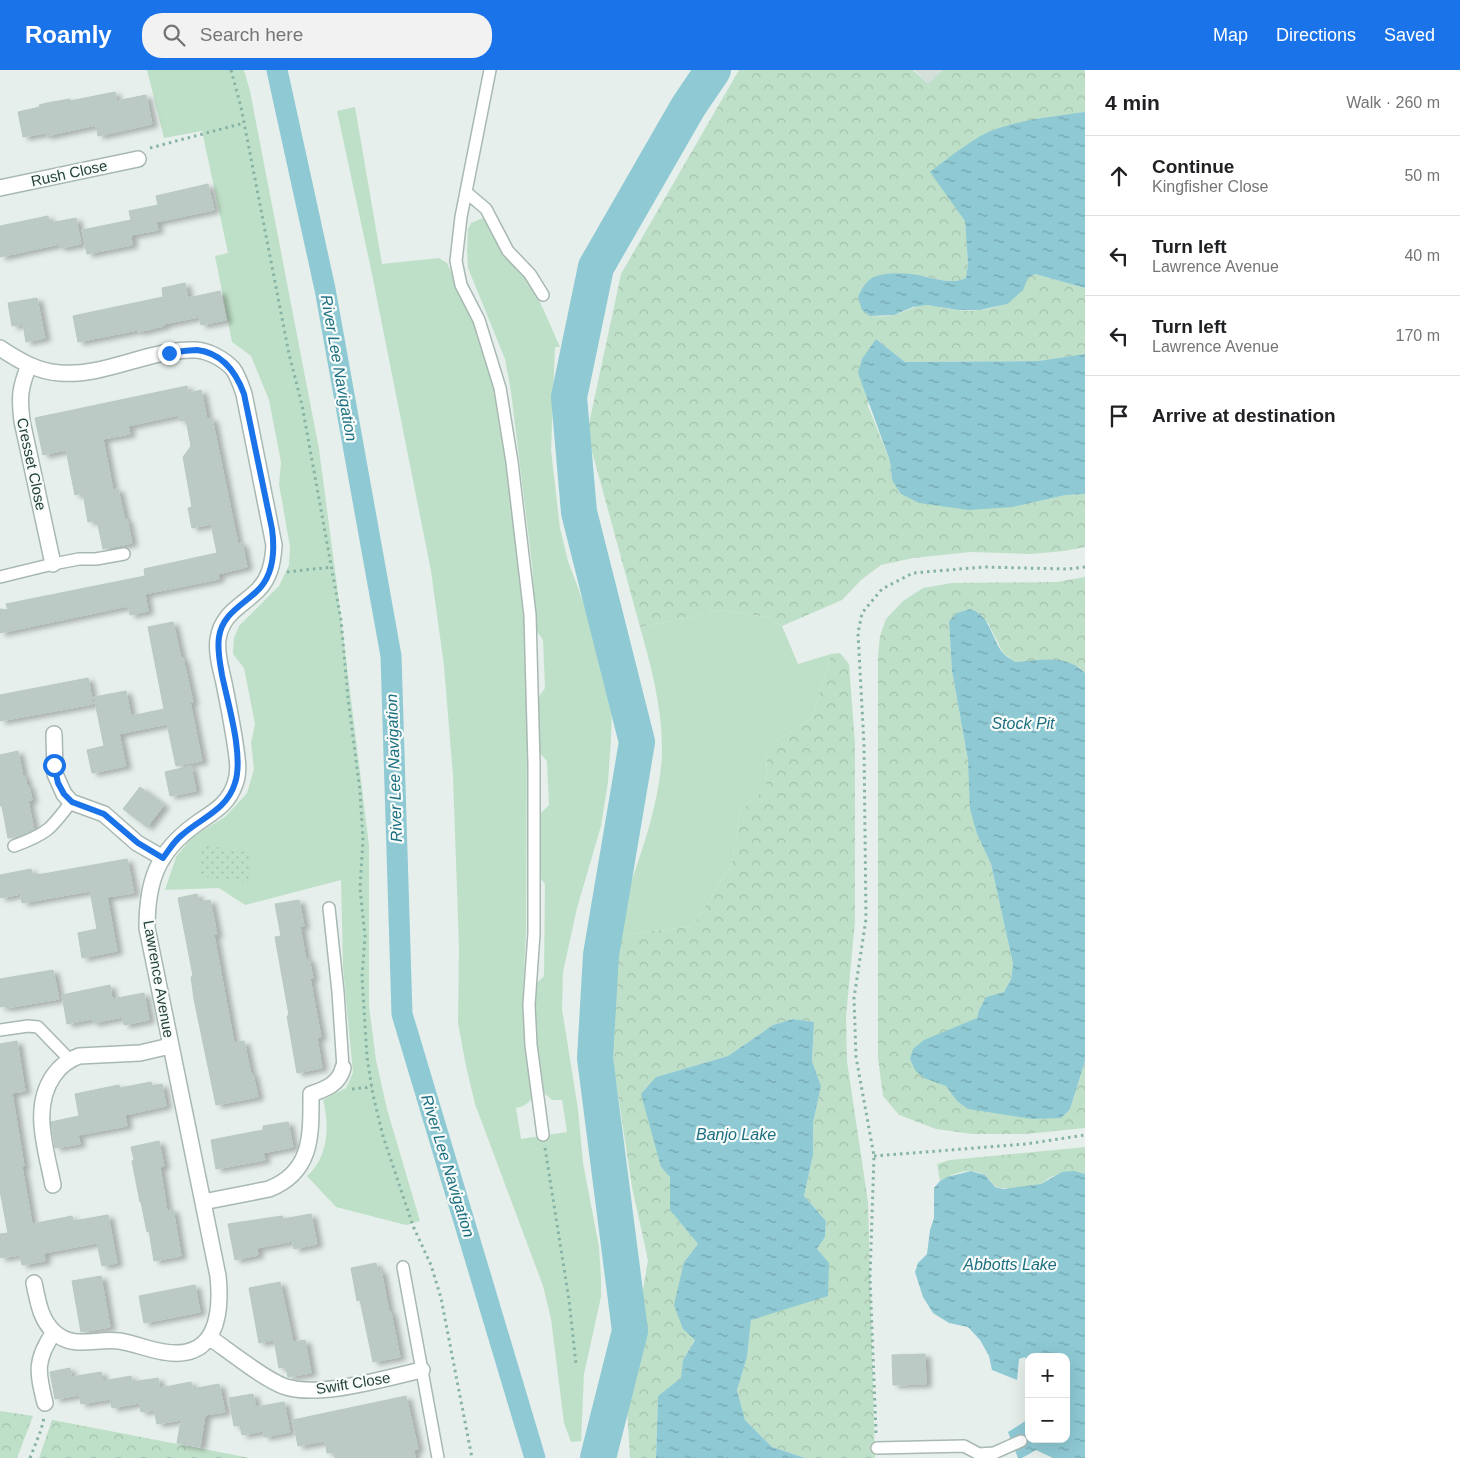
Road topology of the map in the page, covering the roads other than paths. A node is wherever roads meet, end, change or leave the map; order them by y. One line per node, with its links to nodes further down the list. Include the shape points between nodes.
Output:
1 (490, 70): 4 (lane)
2 (138, 159): 3 (street, Rush Close)
3 (0, 188)
4 (466, 192): 5 (lane, via 486,209 508,251 530,274); 20 (lane, via 456,262 461,284 479,320 500,388 530,615 534,933 529,1005 530,1045)
5 (543, 295)
6 (0, 348): 7 (street, Lawrence Avenue)
7 (29, 366): 9 (street, Cresset Close, via 21,386 22,421); 14 (street, Lawrence Avenue, via 72,373 197,350 217,356 226,363 239,380 244,394 274,545 269,574 258,591 227,617 218,638 238,759 236,782 218,810 182,835)
8 (124, 554): 9 (lane)
9 (53, 564): 10 (lane)
10 (0, 577)
11 (54, 734): 12 (street, via 55,774 64,794)
12 (72, 802): 13 (lane, via 54,826 38,837); 14 (street, via 104,814 138,843)
13 (14, 846)
14 (163, 858): 17 (street, Lawrence Avenue, via 150,885 147,928)
15 (329, 908): 19 (lane)
16 (0, 1030): 18 (lane, via 38,1027)
17 (170, 1046): 18 (street, via 140,1053); 22 (street, Lawrence Avenue)
18 (69, 1060): 21 (street, via 60,1066 46,1088 41,1111)
19 (343, 1068): 22 (street, via 334,1084 312,1094 310,1142 305,1157 292,1175 269,1188)
20 (543, 1135)
21 (53, 1184)
22 (203, 1202): 26 (street, Lawrence Avenue, via 220,1295 217,1323)
23 (403, 1268): 27 (lane)
24 (34, 1283): 25 (street, via 41,1312)
25 (54, 1332): 26 (street, via 76,1342 118,1341 172,1353 195,1349); 28 (street, via 41,1353 38,1370)
26 (209, 1337): 27 (street, Swift Close, via 269,1379 296,1389 322,1390)
27 (422, 1370): 31 (lane)
28 (44, 1403)
29 (1021, 1441): 30 (lane, via 994,1453 979,1454 964,1446)
30 (877, 1448)
31 (438, 1458)

